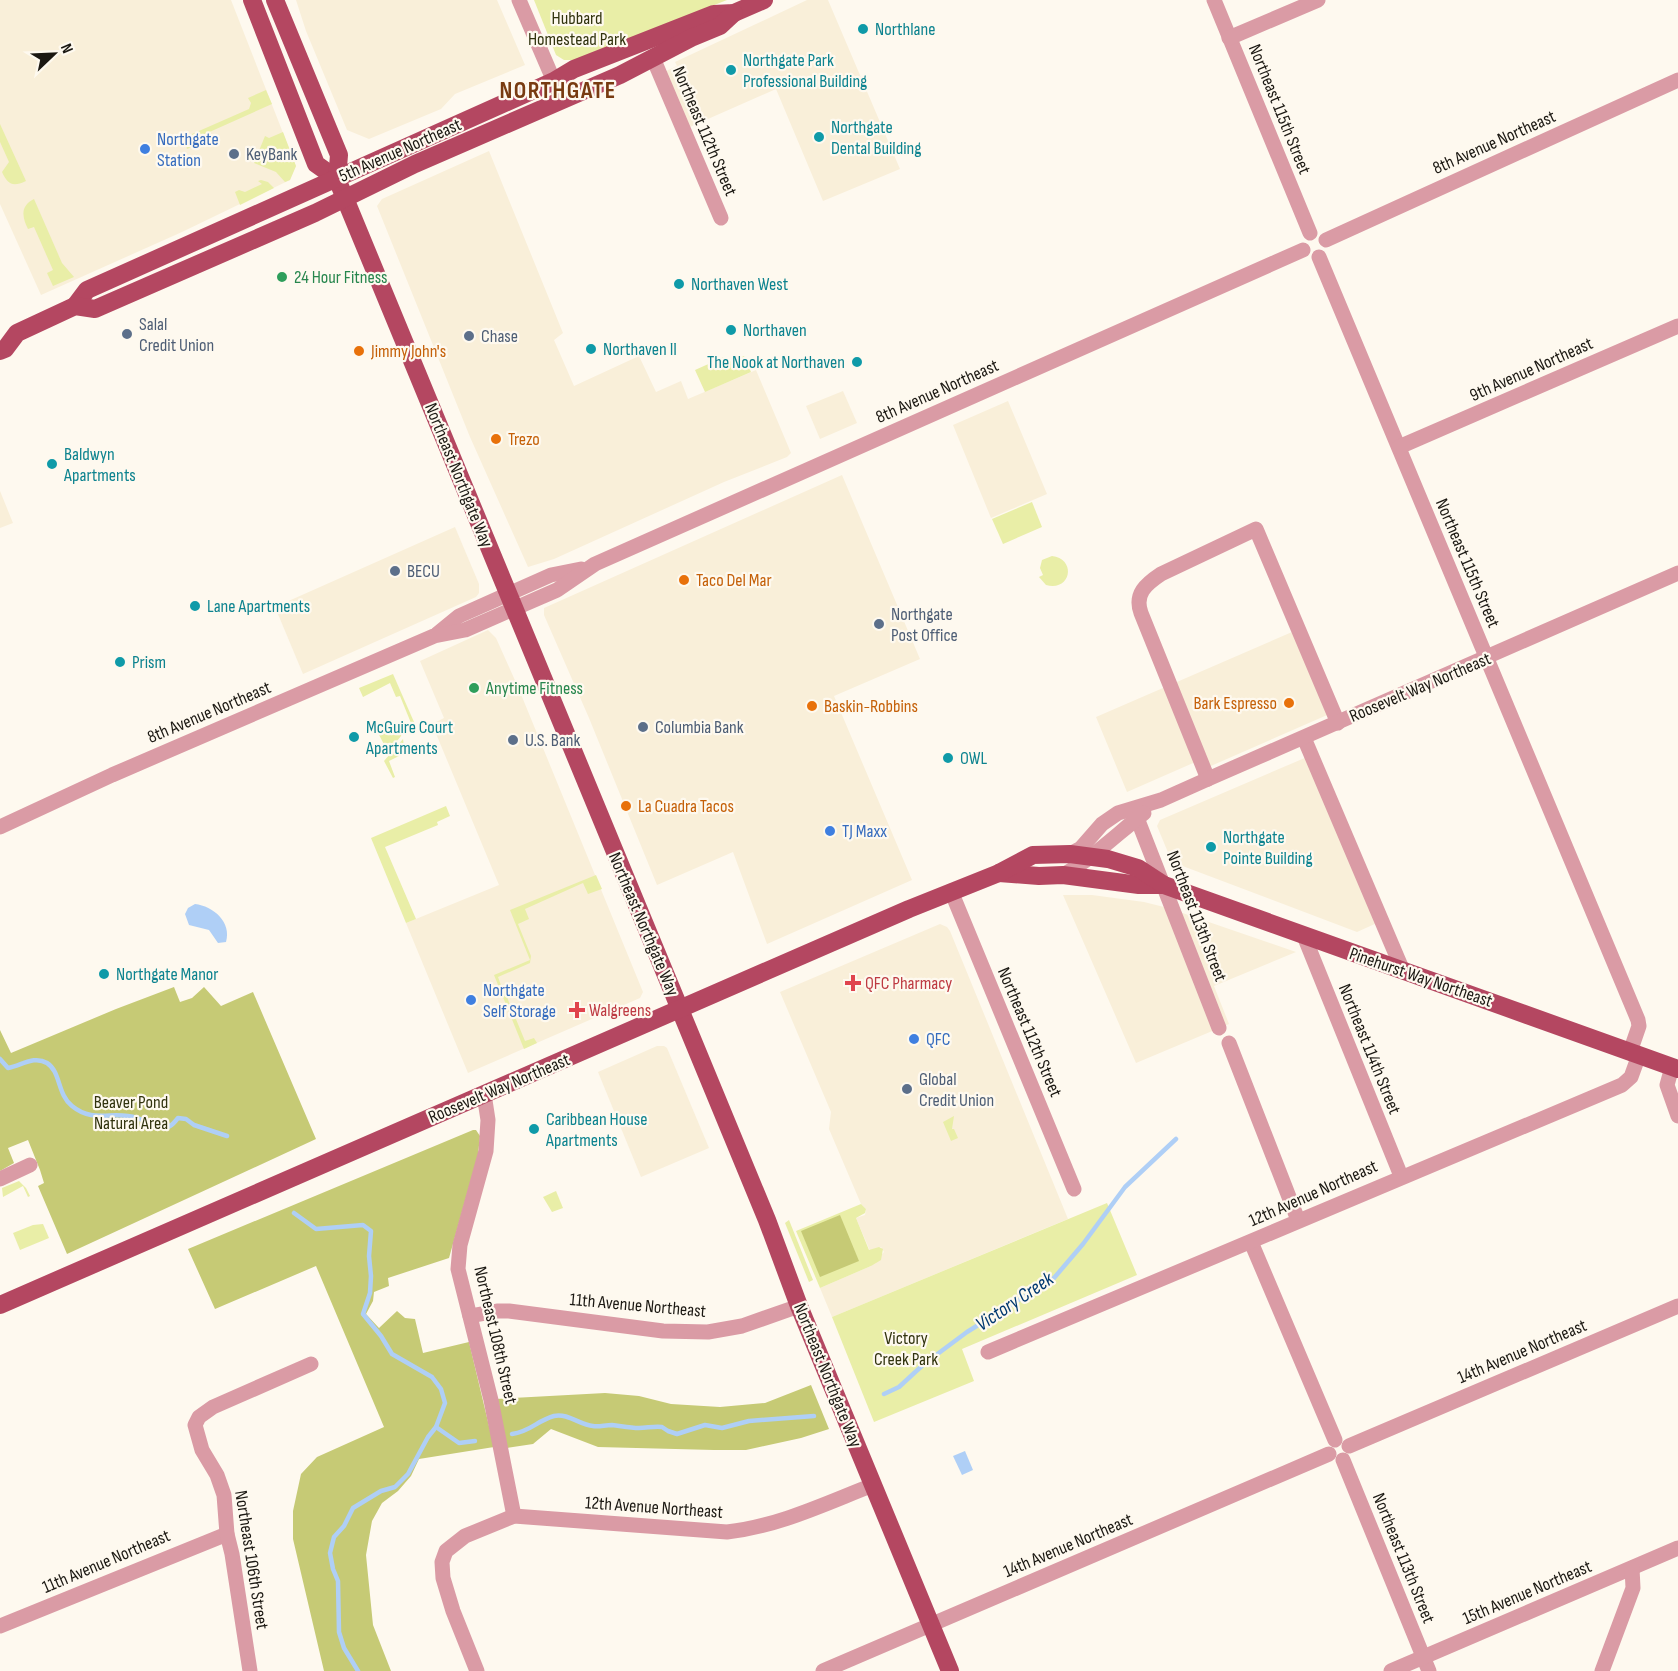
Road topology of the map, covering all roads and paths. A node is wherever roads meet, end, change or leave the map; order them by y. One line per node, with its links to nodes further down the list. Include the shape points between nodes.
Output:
1 (252, 0): 13 (main road, Northeast Northgate Way, via 316,164)
2 (275, 0): 13 (main road, Northeast Northgate Way, via 339,155)
3 (519, 0): 11 (street)
4 (764, 0): 7 (main road, 5th Avenue Northeast)
5 (1214, 0): 8 (street, Northeast 115th Street)
6 (1318, 0): 8 (street)
7 (734, 13): 9 (main road, 5th Avenue Northeast, via 720,26); 11 (main road, 5th Avenue Northeast, via 714,14 574,69)
8 (1229, 38): 16 (street, Northeast 115th Street)
9 (653, 58): 12 (main road, 5th Avenue Northeast); 15 (street, Northeast 112th Street)
10 (1678, 80): 17 (street, 8th Avenue Northeast)
11 (554, 81): 12 (street); 13 (main road, 5th Avenue Northeast)
12 (562, 100): 14 (main road, 5th Avenue Northeast)
13 (337, 179): 14 (main road, Northeast Northgate Way); 20 (main road, 5th Avenue Northeast, via 87,290)
14 (345, 199): 20 (main road, 5th Avenue Northeast, via 95,309); 26 (main road, Northeast Northgate Way)
15 (721, 218)
16 (1310, 233): 17 (street); 18 (street, via 1303,240)
17 (1326, 240): 19 (street, via 1327,248)
18 (1303, 250): 19 (street, via 1310,257); 26 (street, 8th Avenue Northeast, via 587,568 557,590)
19 (1319, 257): 24 (street, Northeast 115th Street)
20 (75, 306): 22 (main road, 5th Avenue Northeast)
21 (1678, 326): 24 (street, 9th Avenue Northeast)
22 (8, 331): 23 (main road, 5th Avenue Northeast, via 5,349)
23 (0, 351)
24 (1399, 447): 27 (street, Northeast 115th Street)
25 (1678, 573): 27 (street, Roosevelt Way Northeast)
26 (511, 602): 33 (street, 8th Avenue Northeast, via 465,630 434,636); 42 (main road, Northeast Northgate Way)
27 (1487, 658): 28 (street, Roosevelt Way Northeast); 45 (street, Northeast 115th Street, via 1638,1020)
28 (1338, 723): 29 (street, Roosevelt Way Northeast); 30 (street, via 1256,530 1161,574 1143,589 1138,602)
29 (1304, 738): 30 (street, Roosevelt Way Northeast); 41 (street)
30 (1208, 779): 31 (street, Roosevelt Way Northeast)
31 (1161, 800): 32 (street, Roosevelt Way Northeast); 34 (street, Roosevelt Way Northeast, via 1110,818 1087,843)
32 (1137, 818): 35 (street, Roosevelt Way Northeast); 38 (street, Northeast 113th Street)
33 (0, 827)
34 (1070, 854): 35 (main road, Roosevelt Way Northeast); 36 (main road, Roosevelt Way Northeast, via 1033,855)
35 (1092, 856): 37 (street, Roosevelt Way Northeast); 38 (main road, Pinehurst Way Northeast, via 1138,868)
36 (999, 873): 37 (main road, Roosevelt Way Northeast); 39 (main road, Roosevelt Way Northeast)
37 (1063, 875): 38 (main road, Pinehurst Way Northeast)
38 (1164, 885): 40 (main road, Pinehurst Way Northeast); 43 (street, Northeast 113th Street)
39 (951, 891): 42 (main road, Roosevelt Way Northeast); 52 (street, Northeast 112th Street)
40 (1304, 936): 41 (main road, Pinehurst Way Northeast); 50 (street, Northeast 114th Street)
41 (1404, 970): 45 (main road, Pinehurst Way Northeast)
42 (680, 1009): 47 (main road, Roosevelt Way Northeast); 56 (main road, Northeast Northgate Way)
43 (1219, 1028)
44 (1229, 1043): 53 (street)
45 (1634, 1054): 46 (main road, Pinehurst Way Northeast); 50 (street, 12th Avenue Northeast, via 1631,1077 1622,1085)
46 (1675, 1068): 48 (street, via 1667,1085)
47 (484, 1094): 55 (main road, Roosevelt Way Northeast); 58 (street, Northeast 108th Street, via 488,1120 486,1151 458,1257)
48 (1678, 1116)
49 (30, 1165): 51 (street)
50 (1401, 1176): 53 (street, 12th Avenue Northeast)
51 (0, 1179)
52 (1074, 1189)
53 (1298, 1220): 54 (street, 12th Avenue Northeast)
54 (1251, 1242): 59 (street, 12th Avenue Northeast); 61 (street, Northeast 113th Street)
55 (0, 1305)
56 (799, 1306): 58 (street, 11th Avenue Northeast, via 731,1330 708,1332 663,1331 509,1311); 62 (main road, Northeast Northgate Way)
57 (1678, 1306): 61 (street, 14th Avenue Northeast)
58 (470, 1316): 63 (street, Northeast 108th Street)
59 (988, 1352)
60 (311, 1364): 64 (street, Northeast 106th Street, via 213,1407 199,1417 195,1425 200,1443 224,1495)
61 (1339, 1450): 68 (street, 14th Avenue Northeast); 69 (street, Northeast 113th Street)
62 (873, 1485): 63 (street, 12th Avenue Northeast, via 800,1515 727,1532); 68 (main road, Northeast Northgate Way)
63 (514, 1516): 71 (street, 12th Avenue Northeast, via 453,1543 442,1562 447,1594)
64 (226, 1534): 67 (street, 11th Avenue Northeast); 70 (street, Northeast 106th Street)
65 (1678, 1548): 66 (street, 15th Avenue Northeast)
66 (1632, 1568): 69 (street, 15th Avenue Northeast); 75 (street, via 1633,1588)
67 (0, 1626)
68 (931, 1626): 72 (street, 14th Avenue Northeast); 73 (main road, Northeast Northgate Way)
69 (1426, 1664): 74 (street, 15th Avenue Northeast)
70 (250, 1671)
71 (477, 1671)
72 (823, 1671)
73 (950, 1671)
74 (1391, 1671)
75 (1602, 1671)

